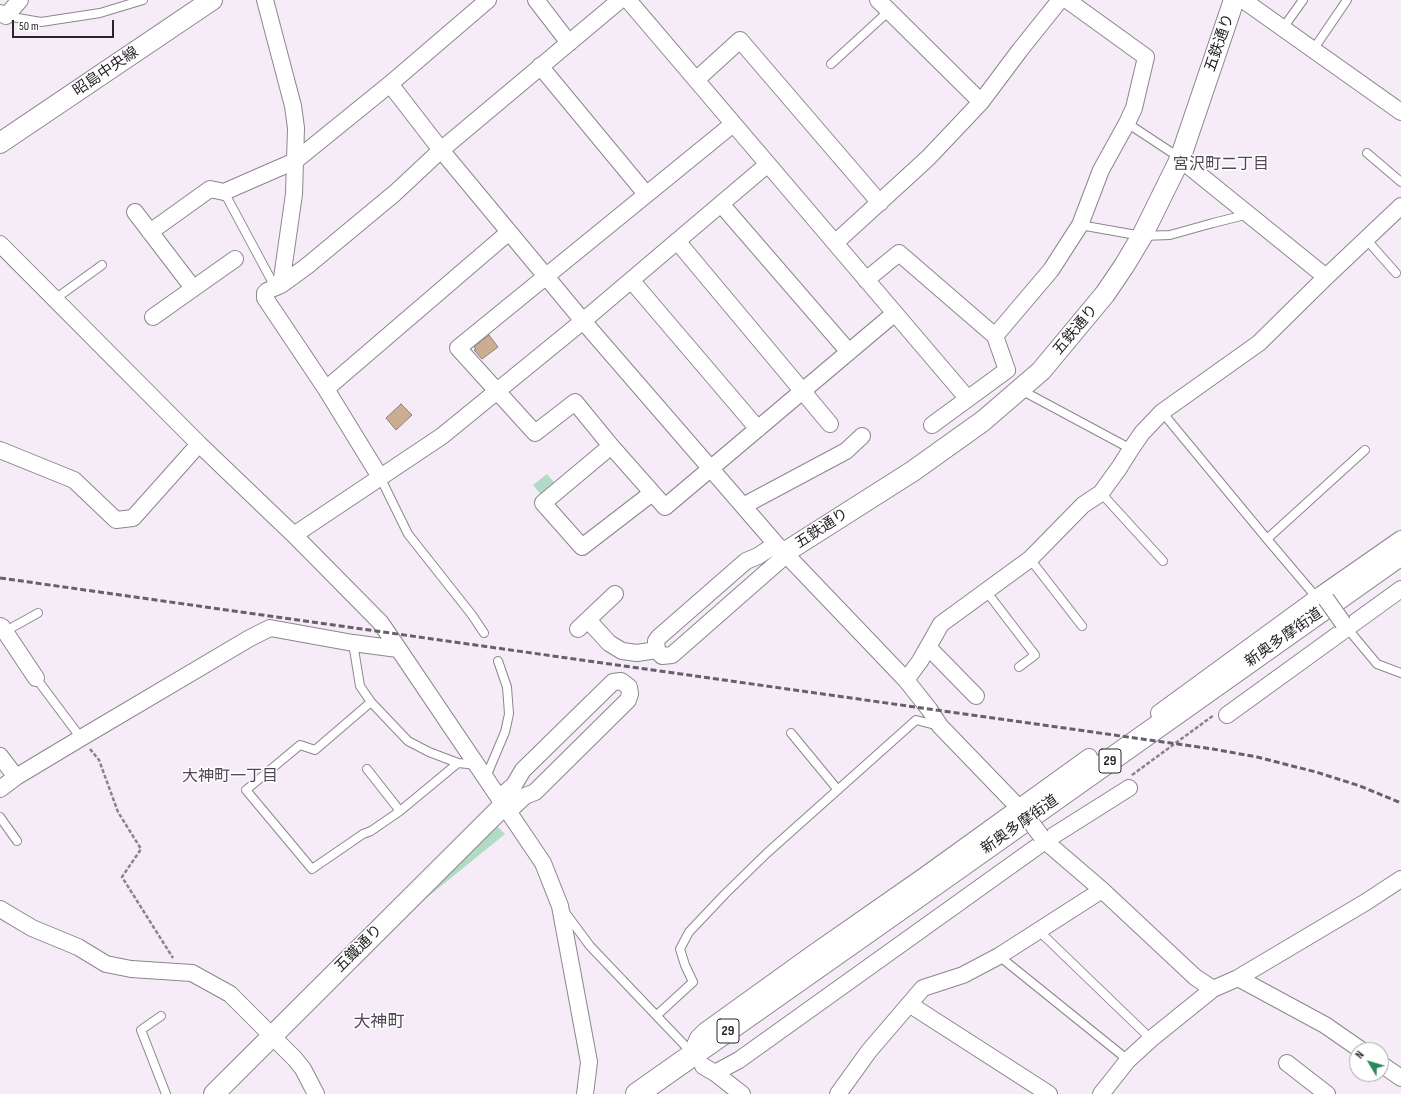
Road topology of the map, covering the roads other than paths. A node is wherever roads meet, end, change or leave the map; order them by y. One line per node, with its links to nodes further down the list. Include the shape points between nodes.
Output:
1 (20, 0): 16 (street)
2 (143, 0): 16 (lane, via 100,13 41,22)
3 (265, 0): 32 (street, via 293,106)
4 (488, 0): 23 (street)
5 (536, 0): 18 (street)
6 (620, 0): 18 (street)
7 (628, 0): 22 (street)
8 (1060, 0): 24 (street)
9 (1067, 0): 26 (street, via 1146,57 1134,108)
10 (1234, 0): 31 (street, 五鉄通り)
11 (1243, 0): 17 (street)
12 (1303, 0): 17 (lane)
13 (1347, 0): 19 (lane)
14 (208, 1): 28 (street, 昭島中央線)
15 (883, 5): 20 (lane); 24 (street)
16 (3, 14)
17 (1283, 28): 19 (street)
18 (569, 43): 21 (street)
19 (1313, 50): 25 (street)
20 (831, 64)
21 (540, 66): 29 (street); 36 (street)
22 (696, 80): 27 (street); 37 (street, via 740,40)
23 (390, 84): 29 (street); 32 (street)
24 (981, 102): 37 (street, via 928,158)
25 (1401, 112)
26 (1127, 123): 31 (lane); 42 (street, via 1101,170)
27 (733, 124): 33 (street); 36 (street)
28 (0, 143)
29 (441, 150): 44 (street); 57 (street, via 389,198 307,266)
30 (1367, 153): 34 (lane)
31 (1180, 159): 41 (street); 45 (street, 五鉄通り)
32 (296, 162): 35 (street); 57 (street, via 294,194)
33 (768, 164): 38 (street); 48 (street)
34 (1401, 182)
35 (224, 192): 43 (street, via 210,189); 57 (lane)
36 (646, 194): 53 (street)
37 (880, 203): 48 (street)
38 (721, 204): 47 (street); 64 (street)
39 (1401, 207): 46 (street)
40 (135, 212): 43 (street)
41 (1249, 214): 45 (lane, via 1170,235); 54 (street)
42 (1080, 225): 45 (lane); 63 (street, via 1051,270)
43 (150, 232): 58 (street)
44 (509, 232): 53 (street); 65 (street)
45 (1142, 236): 66 (street, 五鉄通り, via 1105,294 1041,371)
46 (1366, 239): 52 (lane); 54 (street)
47 (677, 241): 55 (street); 67 (street)
48 (835, 243): 56 (street)
49 (0, 244): 59 (street)
50 (235, 259): 58 (street)
51 (102, 265): 59 (lane)
52 (1396, 273)
53 (546, 276): 62 (street); 68 (street, via 458,348)
54 (1326, 277): 70 (street, via 1258,343)
55 (631, 280): 62 (street); 73 (street)
56 (866, 280): 60 (street); 63 (street, via 899,254)
57 (278, 286): 65 (street, via 266,291 265,298)
58 (193, 288): 61 (street)
59 (55, 299): 75 (street)
60 (895, 313): 64 (street); 69 (street)
61 (152, 317)
62 (583, 321): 68 (street); 80 (street)
63 (995, 336): 69 (street, via 1007,370)
64 (849, 352): 67 (street)
65 (326, 389): 81 (street)
66 (1021, 390): 77 (lane); 88 (street, 五鉄通り, via 913,471)
67 (803, 391): 71 (street); 73 (street)
68 (497, 392): 76 (street, via 534,433 575,402); 81 (street, via 442,436)
69 (968, 399): 72 (street)
70 (1162, 412): 77 (street); 86 (lane)
71 (830, 424)
72 (932, 425)
73 (758, 429): 80 (street)
74 (862, 436): 84 (street, via 846,451)
75 (199, 444): 78 (street, via 132,518 116,520 74,480); 85 (street)
76 (612, 446): 82 (street); 82 (street, via 543,503 582,547)
77 (1131, 449): 83 (street)
78 (0, 450)
79 (1365, 450): 86 (lane)
80 (710, 469): 82 (street, via 665,507); 84 (street)
81 (380, 477): 85 (street); 101 (lane, via 408,534 472,614)
82 (652, 493)
83 (1101, 493): 90 (street, via 1083,505); 91 (lane)
84 (743, 506): 88 (street)
85 (294, 535): 104 (street, via 380,622)
86 (1267, 539): 96 (lane)
87 (1401, 539): 96 (street)
88 (782, 551): 105 (street, via 746,561 656,641); 105 (street, via 672,655 662,656); 110 (street)
89 (1401, 554): 149 (main road, 新奥多摩街道 / 29)
90 (1030, 559): 94 (street); 98 (lane)
91 (1162, 561)
92 (1401, 573): 149 (main road, 新奥多摩街道 / 29)
93 (1401, 589): 99 (street)
94 (986, 590): 103 (street, via 941,624); 107 (lane, via 1035,655)
95 (615, 594): 105 (street, via 583,624 622,651)
96 (1322, 597): 99 (street, bridge); 113 (street)
97 (38, 613): 100 (lane)
98 (1082, 626)
99 (1345, 626): 108 (lane, via 1377,664); 114 (street)
100 (2, 629): 109 (street)
101 (484, 633)
102 (353, 643): 104 (street); 112 (lane, via 360,686); 117 (street, via 270,628)
103 (928, 647): 110 (street); 111 (street)
104 (398, 649): 122 (street)
105 (657, 650)
106 (498, 661): 122 (lane, via 508,687 509,714 505,732)
107 (1019, 667)
108 (1401, 673)
109 (36, 678): 117 (lane)
110 (906, 680): 115 (street)
111 (976, 696)
112 (371, 702): 120 (lane, via 408,741); 129 (lane, via 315,750 300,745 246,790 312,868)
113 (1158, 712)
114 (1221, 715)
115 (940, 726): 126 (lane, via 916,720); 128 (street)
116 (791, 733): 126 (lane)
117 (81, 738): 123 (street)
118 (0, 756): 123 (street)
119 (1089, 757): 128 (street)
120 (458, 763): 122 (lane); 129 (lane)
121 (367, 769): 129 (lane)
122 (482, 771): 127 (street)
123 (16, 777): 125 (street)
124 (1128, 783): 131 (street)
125 (0, 789)
126 (838, 790): 142 (lane, via 767,853 689,932 680,949 693,982)
127 (504, 805): 127 (street, via 522,770 613,682 621,681 629,687 628,700 535,792); 135 (street, via 544,863); 144 (street, 五鐵通り)
128 (1022, 810): 131 (street, bridge); 149 (street, via 705,1031 695,1045)
129 (400, 811)
130 (0, 817): 132 (lane)
131 (1043, 838): 134 (street); 149 (street, via 739,1060)
132 (18, 841)
133 (1401, 879): 139 (street)
134 (1102, 890): 137 (street); 140 (street, via 1195,977)
135 (560, 906): 142 (lane, via 590,946); 155 (street, via 589,1062)
136 (0, 909): 144 (street, via 32,928 78,947 106,964 130,969 192,973 230,994)
137 (1039, 931): 138 (street); 145 (lane)
138 (999, 956): 141 (street, via 963,975 923,988); 147 (lane)
139 (1238, 978): 140 (street); 146 (street, via 1325,1026)
140 (1213, 988): 145 (street)
141 (909, 1004): 159 (street, via 869,1050); 160 (street)
142 (657, 1015): 149 (lane)
143 (161, 1016): 152 (lane, via 141,1030)
144 (272, 1035): 153 (street, 五鐵通り); 154 (street, via 304,1069)
145 (1151, 1039): 147 (street)
146 (1349, 1042)
147 (1128, 1060): 161 (street)
148 (1287, 1063): 162 (street)
149 (704, 1065): 156 (main road, 新奥多摩街道 / 29); 157 (main road, 新奥多摩街道 / 29); 158 (street)
150 (1389, 1070): 151 (street)
151 (1401, 1078)
152 (166, 1094)
153 (214, 1094)
154 (316, 1094)
155 (585, 1094)
156 (637, 1094)
157 (664, 1094)
158 (742, 1094)
159 (838, 1094)
160 (1049, 1094)
161 (1101, 1094)
162 (1327, 1094)

